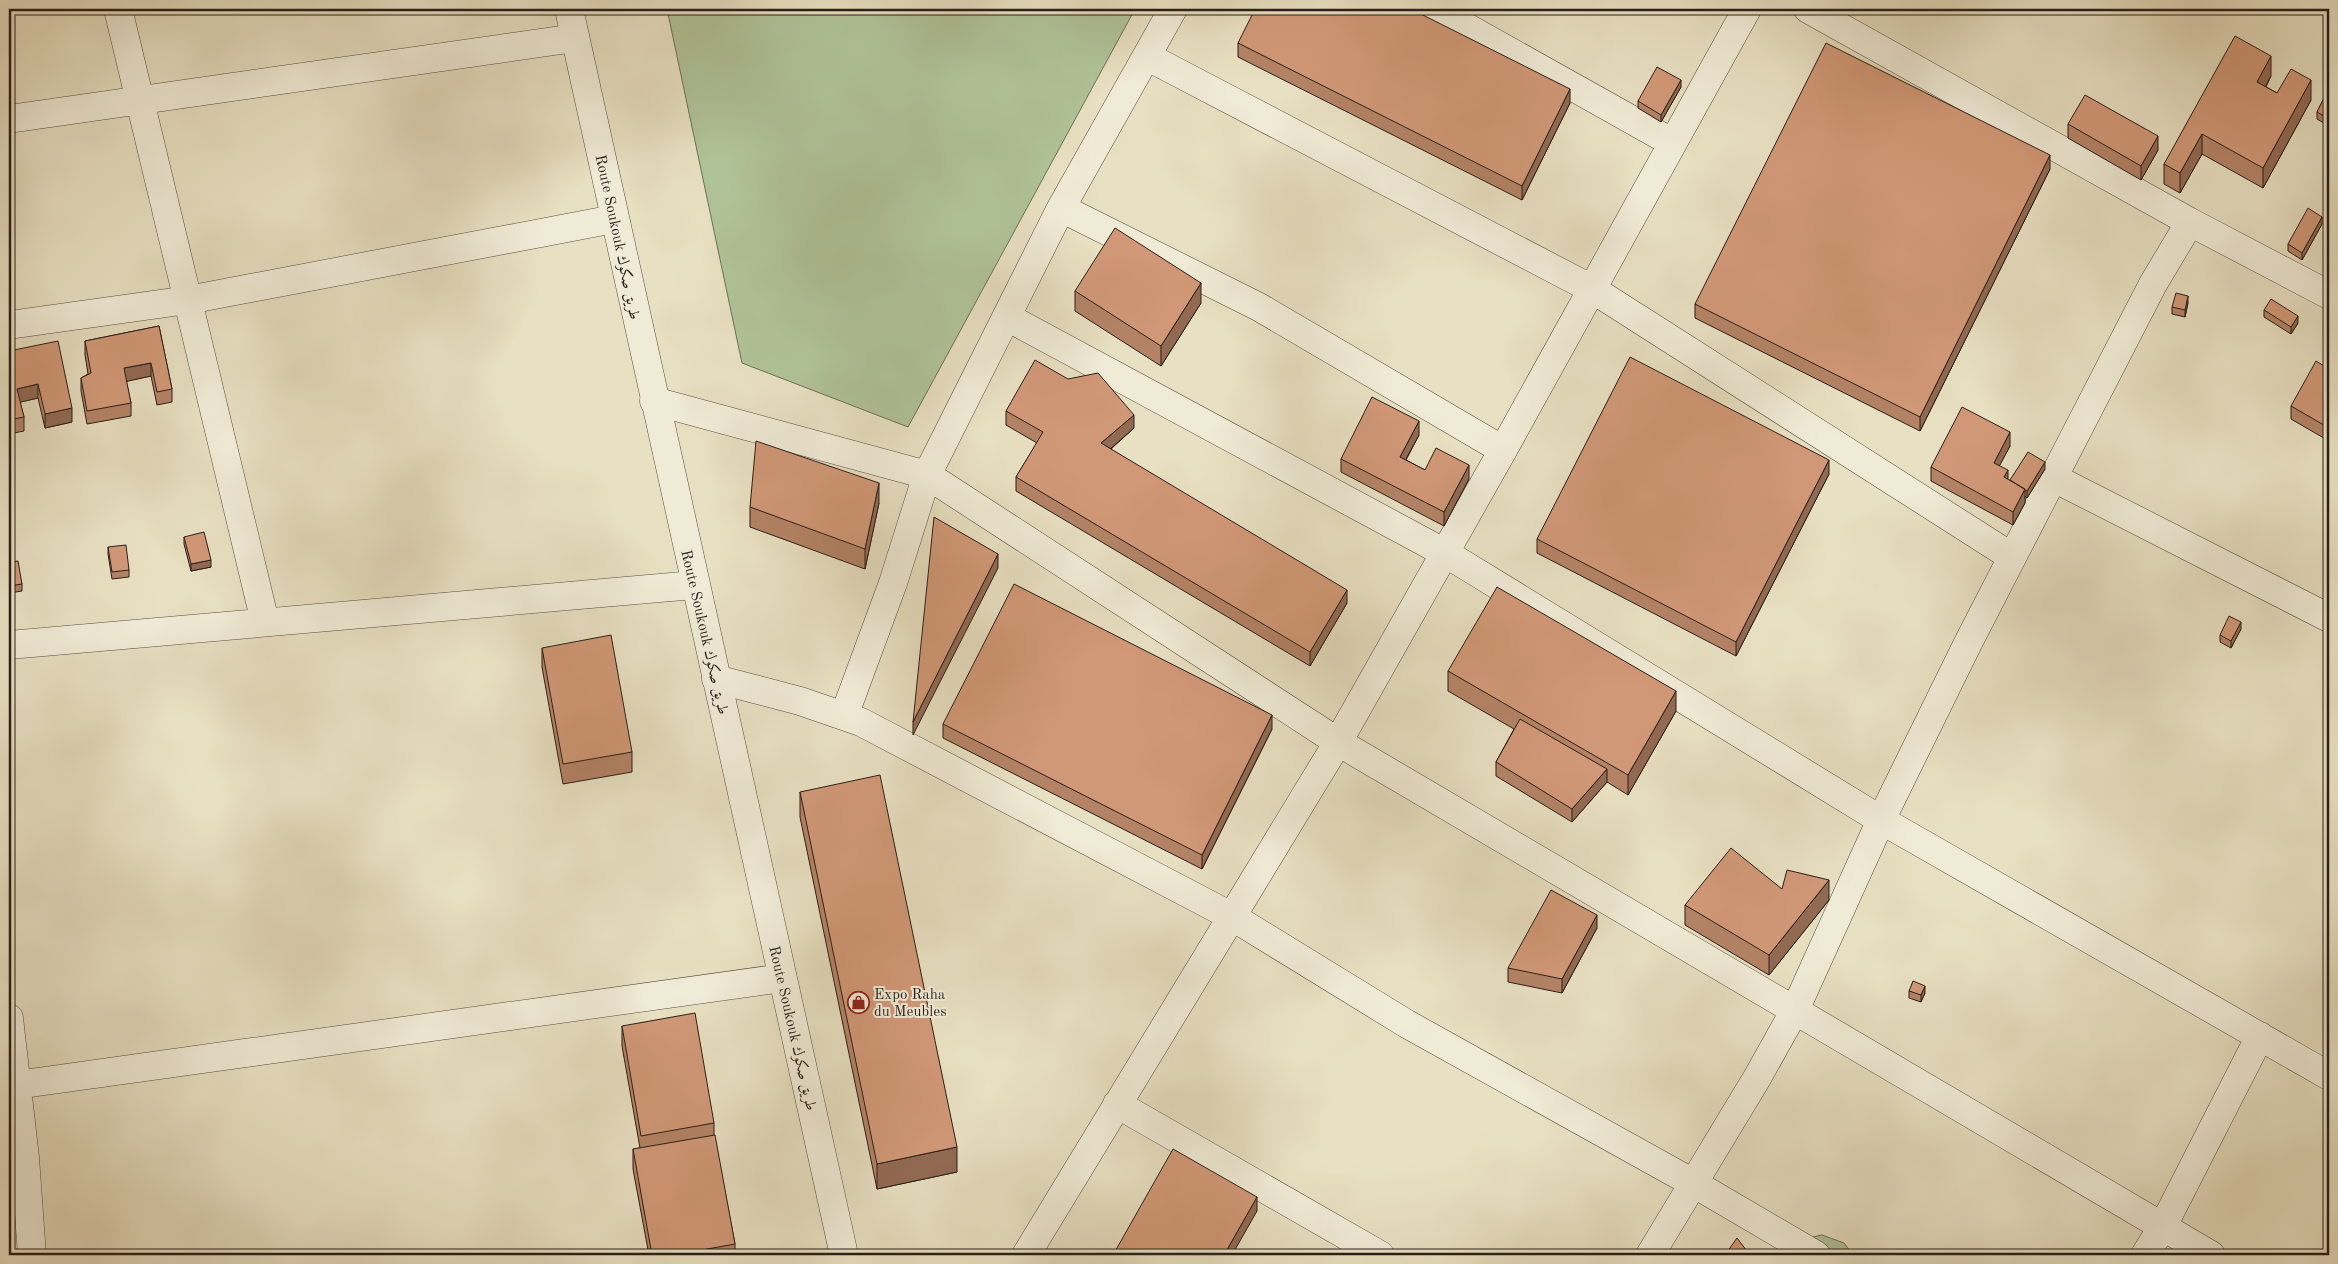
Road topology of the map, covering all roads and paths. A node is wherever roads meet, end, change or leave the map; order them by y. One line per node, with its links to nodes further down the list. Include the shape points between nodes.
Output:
1 (118, 9): 9 (street)
2 (569, 9): 7 (street, Route Soukouk طريق صكوك)
3 (1174, 9): 8 (street)
4 (1434, 9): 11 (street)
5 (1747, 9): 11 (street)
6 (1808, 9): 14 (street)
7 (575, 38): 9 (street); 13 (street, Route Soukouk طريق صكوك)
8 (1148, 57): 12 (street); 15 (street)
9 (140, 100): 10 (street); 17 (street)
10 (9, 119)
11 (1673, 142): 15 (street)
12 (1062, 208): 18 (street); 21 (street, via 1259,308)
13 (614, 219): 17 (street); 20 (street, Route Soukouk طريق صكوك)
14 (2190, 222): 16 (street); 23 (street, via 2153,284)
15 (1592, 289): 21 (street); 25 (street)
16 (2329, 295)
17 (188, 300): 19 (street); 28 (street)
18 (1007, 317): 22 (street); 24 (street)
19 (9, 324)
20 (654, 401): 22 (street); 26 (street, Route Soukouk طريق صكوك)
21 (1503, 450): 24 (street)
22 (928, 475): 31 (street); 32 (street)
23 (2052, 477): 25 (street); 27 (street)
24 (1445, 553): 32 (street); 33 (street)
25 (2012, 557): 33 (street)
26 (694, 585): 28 (street); 30 (street, Route Soukouk طريق صكوك)
27 (2329, 618)
28 (265, 622): 29 (street)
29 (9, 645)
30 (716, 679): 31 (street); 35 (street, Route Soukouk طريق صكوك)
31 (844, 716): 34 (street)
32 (1338, 742): 34 (street); 36 (street)
33 (1881, 820): 36 (street); 38 (street)
34 (1230, 916): 41 (street); 42 (street, via 1407,1024)
35 (782, 978): 40 (street); 45 (street, Route Soukouk طريق صكوك)
36 (1794, 1010): 42 (street); 43 (street)
37 (9, 1018): 40 (street)
38 (2260, 1036): 39 (street); 43 (street)
39 (2329, 1076)
40 (13, 1085): 44 (street)
41 (1117, 1104): 46 (street); 47 (street)
42 (1693, 1183): 48 (street); 49 (street)
43 (2163, 1226): 50 (street); 51 (street)
44 (32, 1255)
45 (844, 1255)
46 (1026, 1255)
47 (1380, 1255)
48 (1650, 1255)
49 (1816, 1255)
50 (2145, 1255)
51 (2211, 1255)

